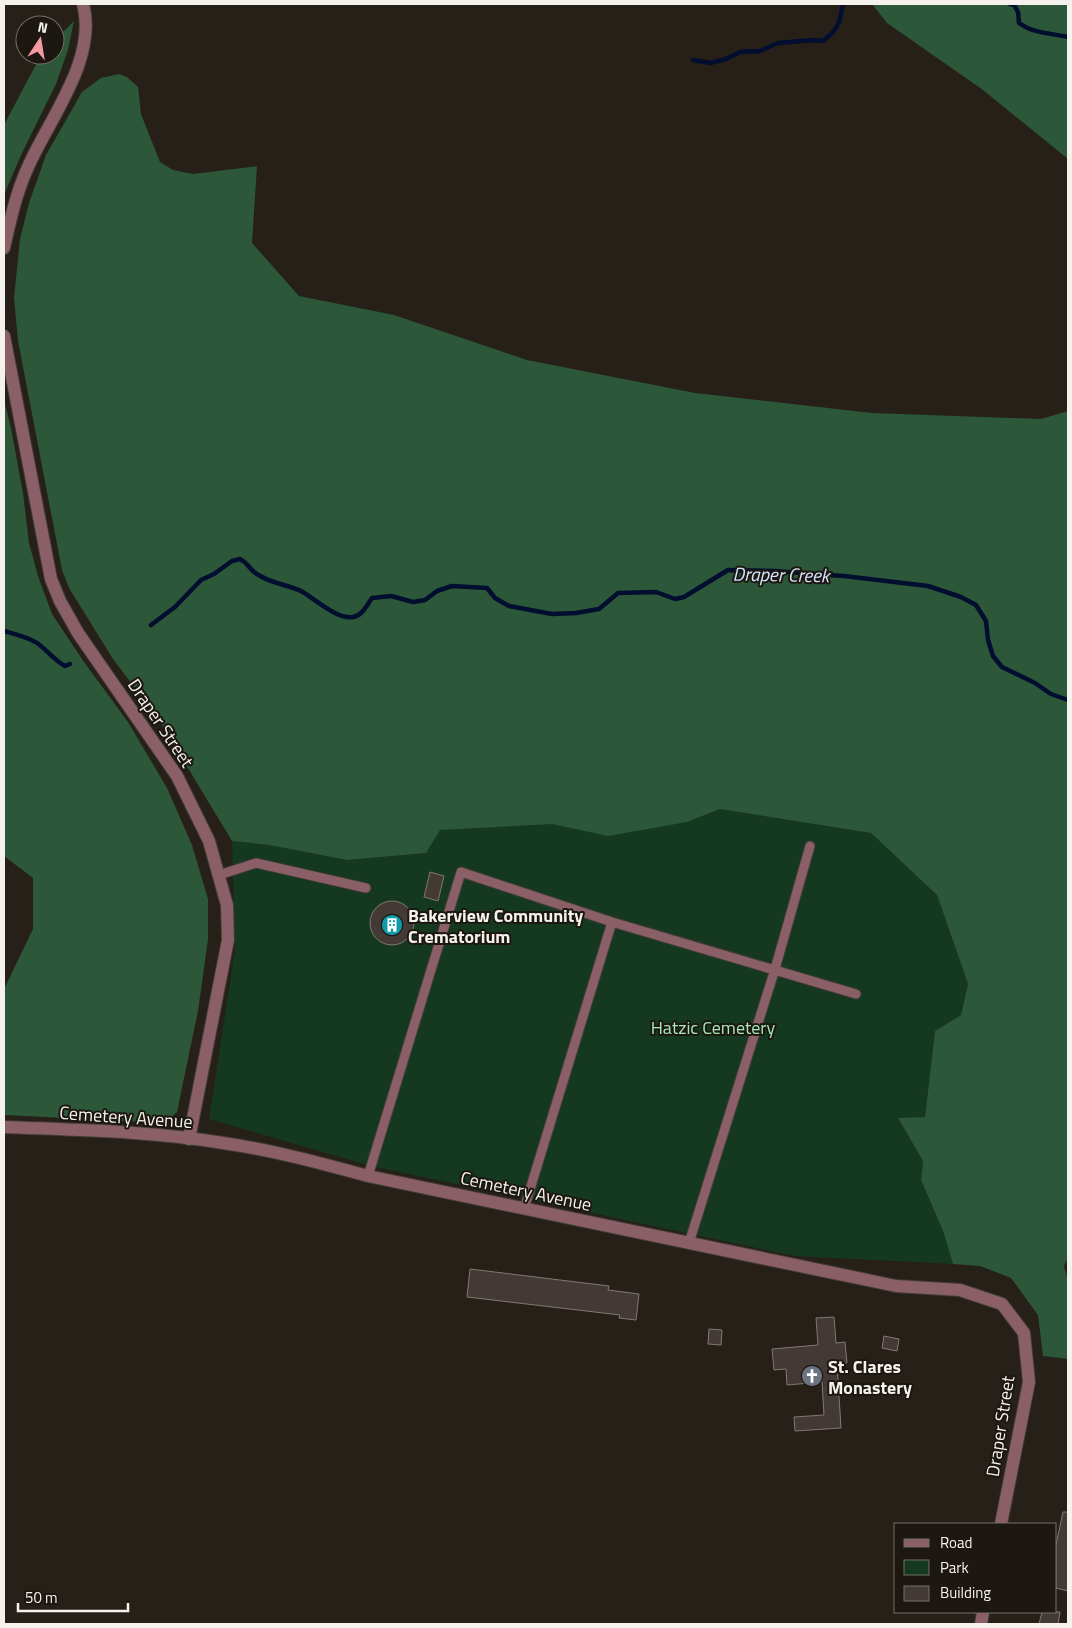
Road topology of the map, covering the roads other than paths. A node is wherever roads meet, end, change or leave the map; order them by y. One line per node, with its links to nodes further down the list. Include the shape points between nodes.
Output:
1 (83, 4): 2 (street, via 86,32 83,53 28,167)
2 (4, 248)
3 (4, 336): 5 (street, Draper Street, via 51,579 78,633 177,776 209,841)
4 (810, 846): 8 (lane)
5 (219, 875): 6 (lane, via 256,862); 11 (street, Draper Street, via 227,905 228,940)
6 (366, 888)
7 (612, 922): 8 (lane); 12 (lane, via 461,872); 13 (lane)
8 (775, 969): 9 (lane); 14 (lane)
9 (856, 994)
10 (4, 1127): 11 (street, Cemetery Avenue, via 123,1132)
11 (189, 1139): 12 (street, Cemetery Avenue, via 285,1154)
12 (368, 1176): 13 (street, Cemetery Avenue)
13 (524, 1208): 14 (street, Cemetery Avenue)
14 (689, 1243): 15 (street, Cemetery Avenue, via 896,1286 960,1290 1002,1304)
15 (1024, 1333): 16 (street, Draper Street, via 1029,1382)
16 (1001, 1523)

